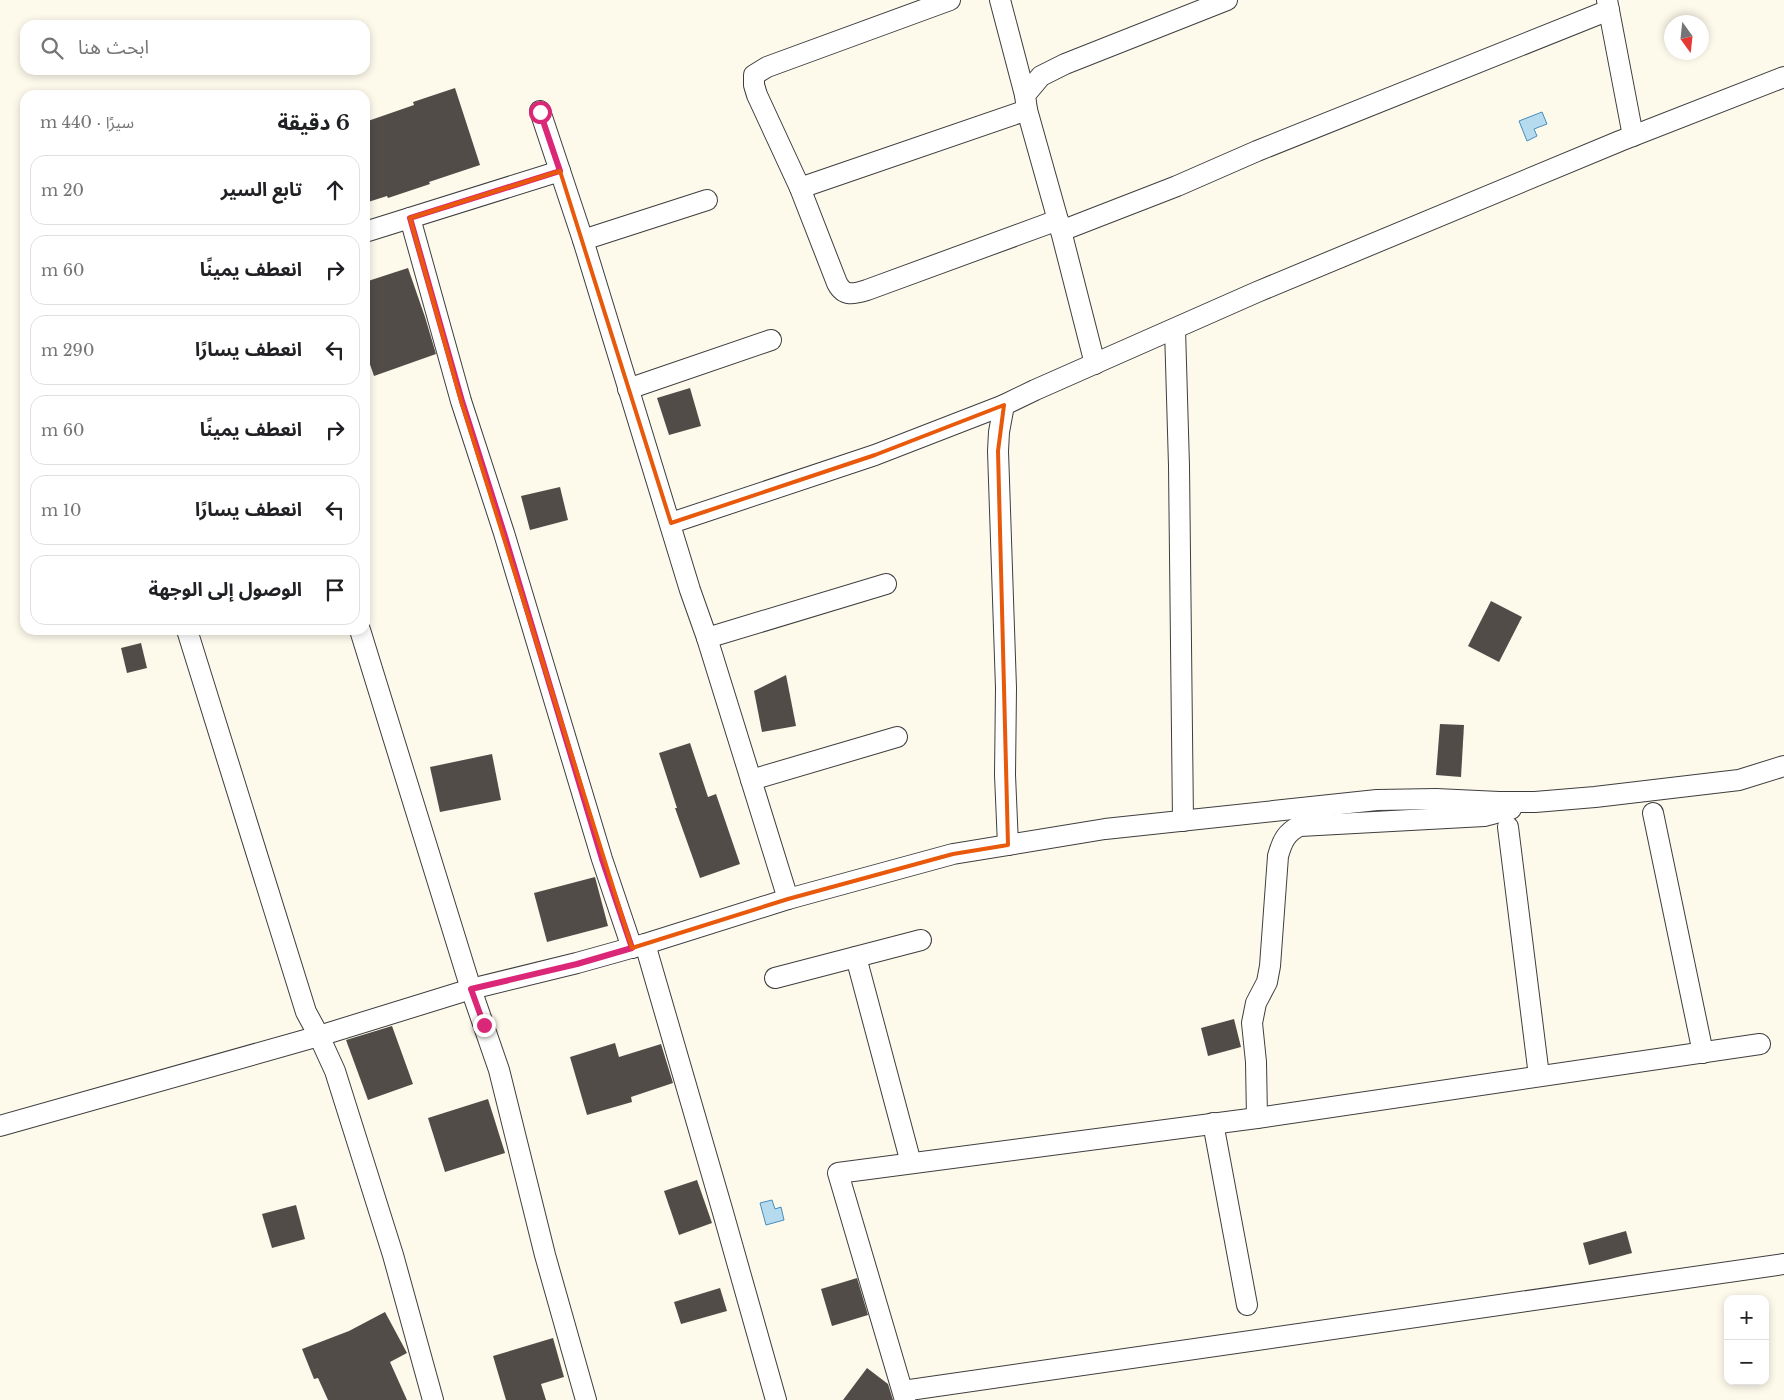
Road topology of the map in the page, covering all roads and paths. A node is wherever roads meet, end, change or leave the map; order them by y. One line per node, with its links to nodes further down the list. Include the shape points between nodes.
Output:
1 (950, 0): 10 (street, via 767,67 754,75 757,95)
2 (1000, 0): 6 (street)
3 (1227, 0): 6 (street, via 1041,76)
4 (1608, 5): 8 (street); 13 (street, via 1177,186)
5 (1784, 77): 8 (street)
6 (1026, 103): 10 (street); 13 (street)
7 (540, 112): 9 (street)
8 (1632, 136): 16 (street)
9 (560, 171): 12 (street); 15 (street)
10 (800, 188): 13 (street, via 837,283 845,293 867,290)
11 (707, 200): 15 (street)
12 (410, 218): 14 (street); 36 (street, via 462,401 596,840)
13 (1059, 225): 18 (street)
14 (370, 230)
15 (583, 240): 19 (street)
16 (1175, 329): 18 (street); 31 (street)
17 (771, 340): 19 (street)
18 (1095, 364): 20 (street)
19 (628, 388): 21 (street)
20 (1004, 405): 21 (street, via 874,455); 33 (street, via 998,451)
21 (671, 523): 25 (street)
22 (886, 584): 25 (street)
23 (189, 635): 40 (street, via 306,1012)
24 (362, 635): 39 (street)
25 (707, 638): 28 (street)
26 (897, 737): 28 (street)
27 (1784, 766): 29 (street, via 1739,780)
28 (751, 780): 34 (street)
29 (1535, 802): 31 (street, via 1377,800); 44 (street, via 1484,816 1300,826 1288,833 1278,856 1267,982 1256,1003 1252,1023)
30 (1653, 812): 42 (street)
31 (1183, 821): 33 (street, via 1105,829)
32 (1508, 827): 43 (street)
33 (1008, 845): 34 (street, via 953,854)
34 (788, 899): 36 (street)
35 (921, 940): 37 (street)
36 (638, 946): 39 (street); 53 (street)
37 (856, 957): 38 (street); 47 (street)
38 (775, 978)
39 (471, 989): 40 (street); 52 (street, via 499,1070 545,1255)
40 (319, 1036): 46 (street); 51 (street, via 335,1071 393,1255)
41 (1760, 1044): 42 (street)
42 (1703, 1053): 43 (street)
43 (1540, 1076): 44 (street)
44 (1257, 1118): 45 (street)
45 (1213, 1124): 47 (street); 49 (street)
46 (0, 1126)
47 (911, 1163): 50 (street, via 838,1173)
48 (1784, 1264): 50 (street)
49 (1248, 1305)
50 (904, 1395)
51 (433, 1400)
52 (586, 1400)
53 (776, 1400)

